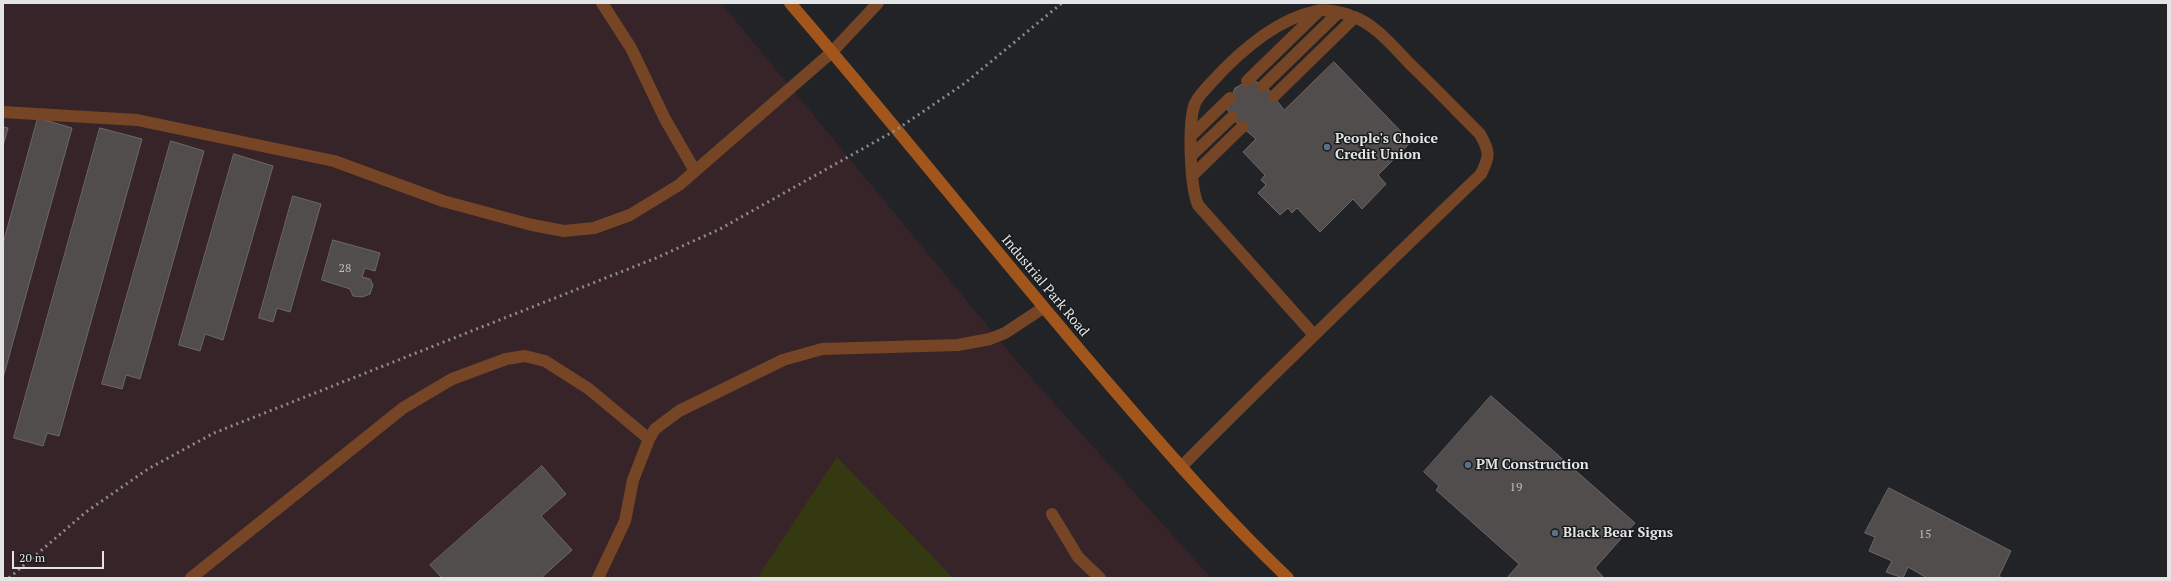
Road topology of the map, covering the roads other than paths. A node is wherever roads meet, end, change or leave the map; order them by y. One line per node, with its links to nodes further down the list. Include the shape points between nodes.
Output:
1 (602, 3): 17 (lane, via 631,48 665,119)
2 (790, 3): 7 (main road, Industrial Park Road)
3 (878, 3): 7 (lane)
4 (1319, 11): 5 (lane); 8 (lane); 15 (lane, via 1302,15 1279,26 1230,62 1198,98)
5 (1338, 13): 6 (lane); 9 (lane)
6 (1355, 17): 10 (lane); 20 (lane, via 1365,22 1389,43 1480,134 1489,149 1487,162 1481,174)
7 (832, 52): 17 (lane); 19 (main road, Industrial Park Road)
8 (1247, 81)
9 (1263, 86)
10 (1274, 96)
11 (1230, 98): 15 (lane)
12 (3, 112): 17 (lane, via 137,120 334,161 444,201 564,231 594,228 630,215 679,185)
13 (1232, 117): 16 (lane)
14 (1242, 127): 18 (lane)
15 (1192, 135): 16 (lane)
16 (1192, 155): 18 (lane)
17 (695, 171)
18 (1192, 176): 20 (lane, via 1193,194 1198,205)
19 (1043, 308): 21 (lane, via 1005,333 990,339 958,345 822,349 783,360 679,411 655,429); 22 (main road, Industrial Park Road)
20 (1314, 335): 22 (lane)
21 (649, 439): 24 (lane, via 589,389 545,361 524,356 506,358 452,379 403,408); 25 (lane, via 634,480 625,520)
22 (1180, 467): 27 (main road, Industrial Park Road)
23 (1052, 514): 26 (lane, via 1078,557)
24 (191, 578)
25 (598, 578)
26 (1100, 578)
27 (1288, 578)

